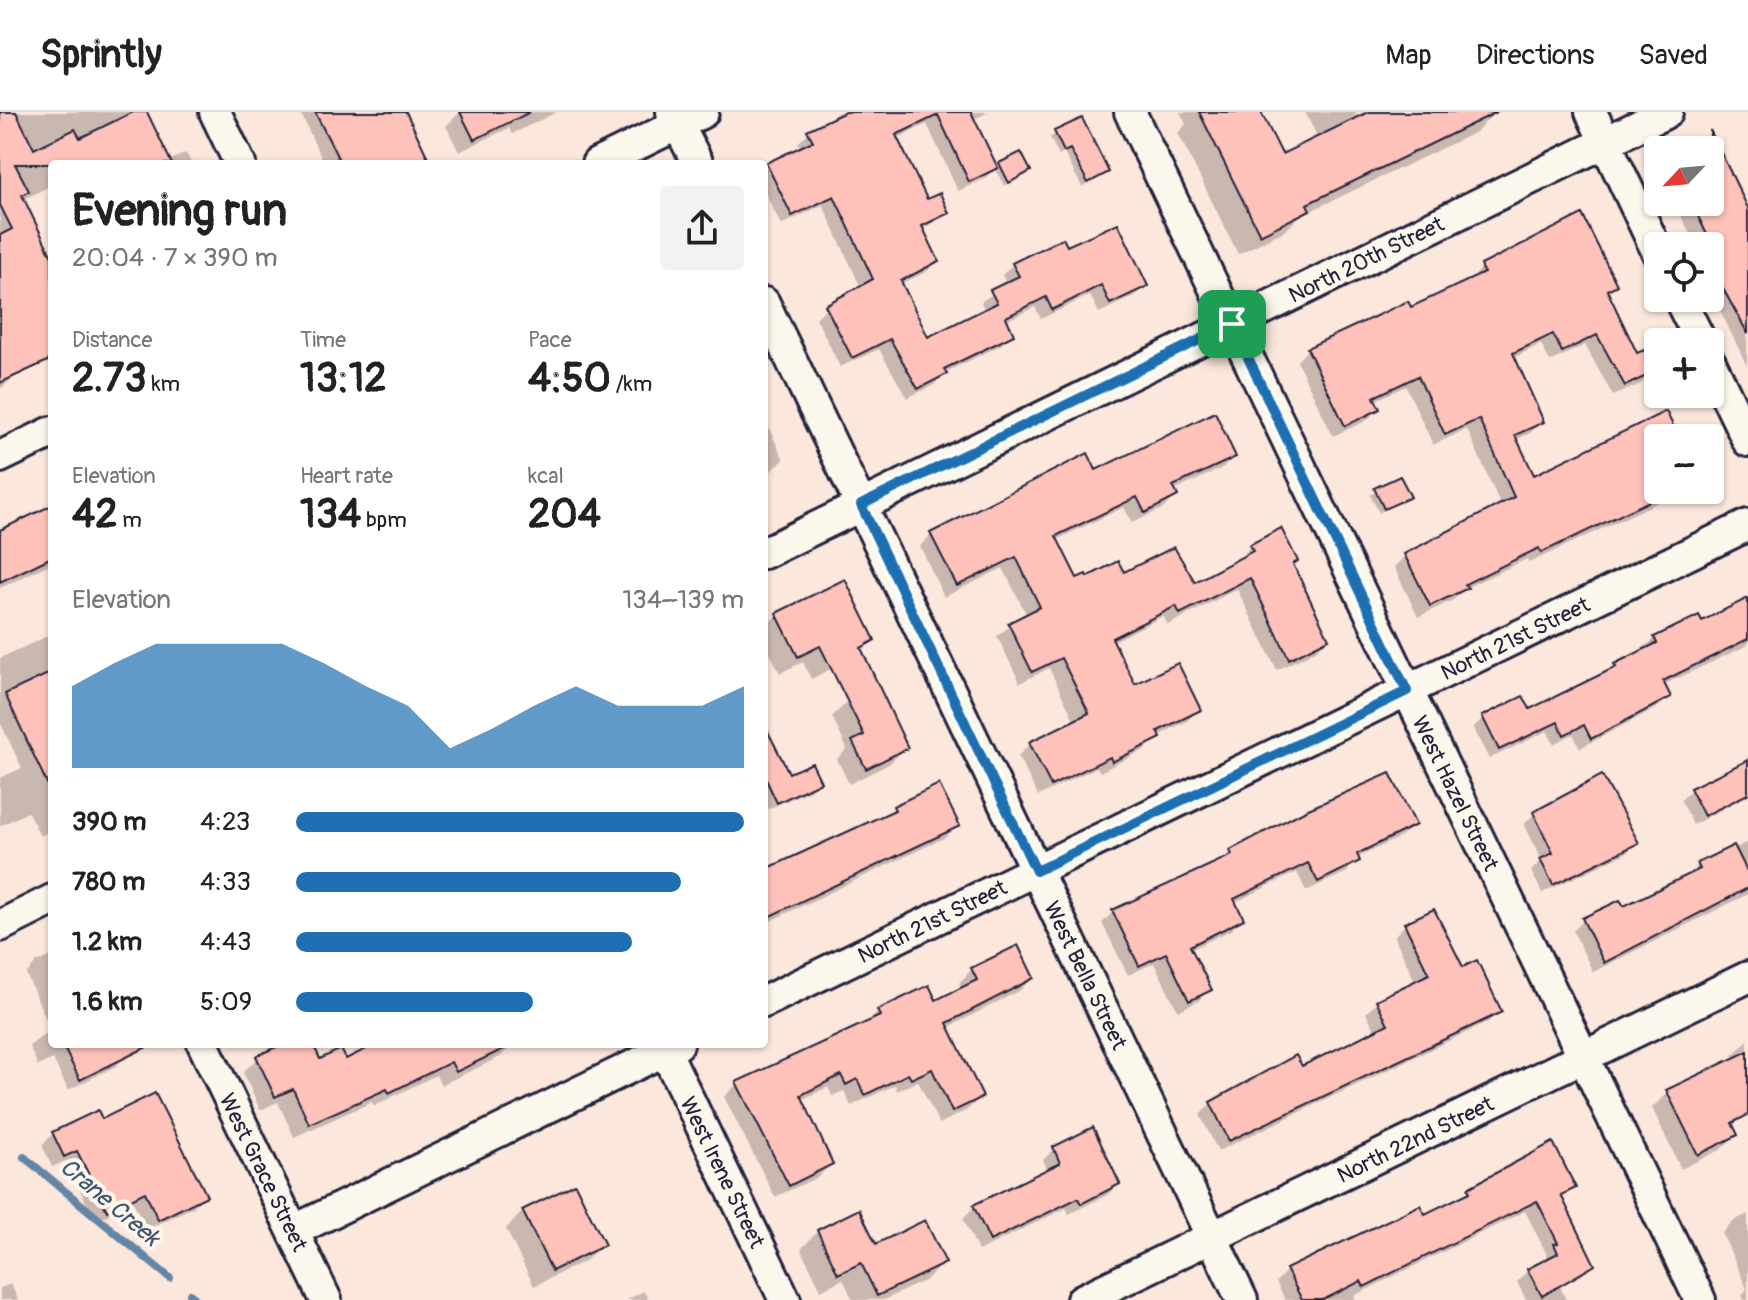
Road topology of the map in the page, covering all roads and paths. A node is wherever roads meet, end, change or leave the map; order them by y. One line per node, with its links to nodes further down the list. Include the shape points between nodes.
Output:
1 (215, 112): 7 (street)
2 (1130, 112): 12 (street, West Hazel Street)
3 (1591, 112): 6 (street)
4 (1667, 112): 6 (street, North 20th Street)
5 (684, 116): 8 (street); 9 (street)
6 (1605, 142): 10 (street); 12 (street, North 20th Street)
7 (238, 160)
8 (604, 160)
9 (697, 160)
10 (1648, 232)
11 (768, 311): 17 (street, West Bella Street)
12 (1232, 324): 17 (street, North 20th Street); 20 (street, West Hazel Street)
13 (1724, 391): 15 (street)
14 (48, 434): 16 (street)
15 (1748, 441)
16 (0, 457)
17 (861, 505): 19 (street, North 20th Street); 21 (street, West Bella Street)
18 (1748, 525): 20 (street, North 21st Street)
19 (768, 551)
20 (1407, 691): 21 (street, North 21st Street); 29 (street, West Hazel Street)
21 (1036, 871): 25 (street, North 21st Street); 31 (street, West Bella Street)
22 (48, 902): 23 (street)
23 (0, 926)
24 (1748, 977): 29 (street, North 22nd Street)
25 (768, 1000)
26 (205, 1048): 30 (street, West Grace Street)
27 (664, 1048): 30 (street)
28 (669, 1048): 33 (street, West Irene Street)
29 (1583, 1057): 31 (street, North 22nd Street); 36 (street, West Hazel Street)
30 (293, 1231): 32 (street, West Grace Street)
31 (1212, 1237): 34 (street, North 22nd Street); 35 (street, West Bella Street)
32 (326, 1300)
33 (785, 1300)
34 (1082, 1300)
35 (1242, 1300)
36 (1700, 1300)

